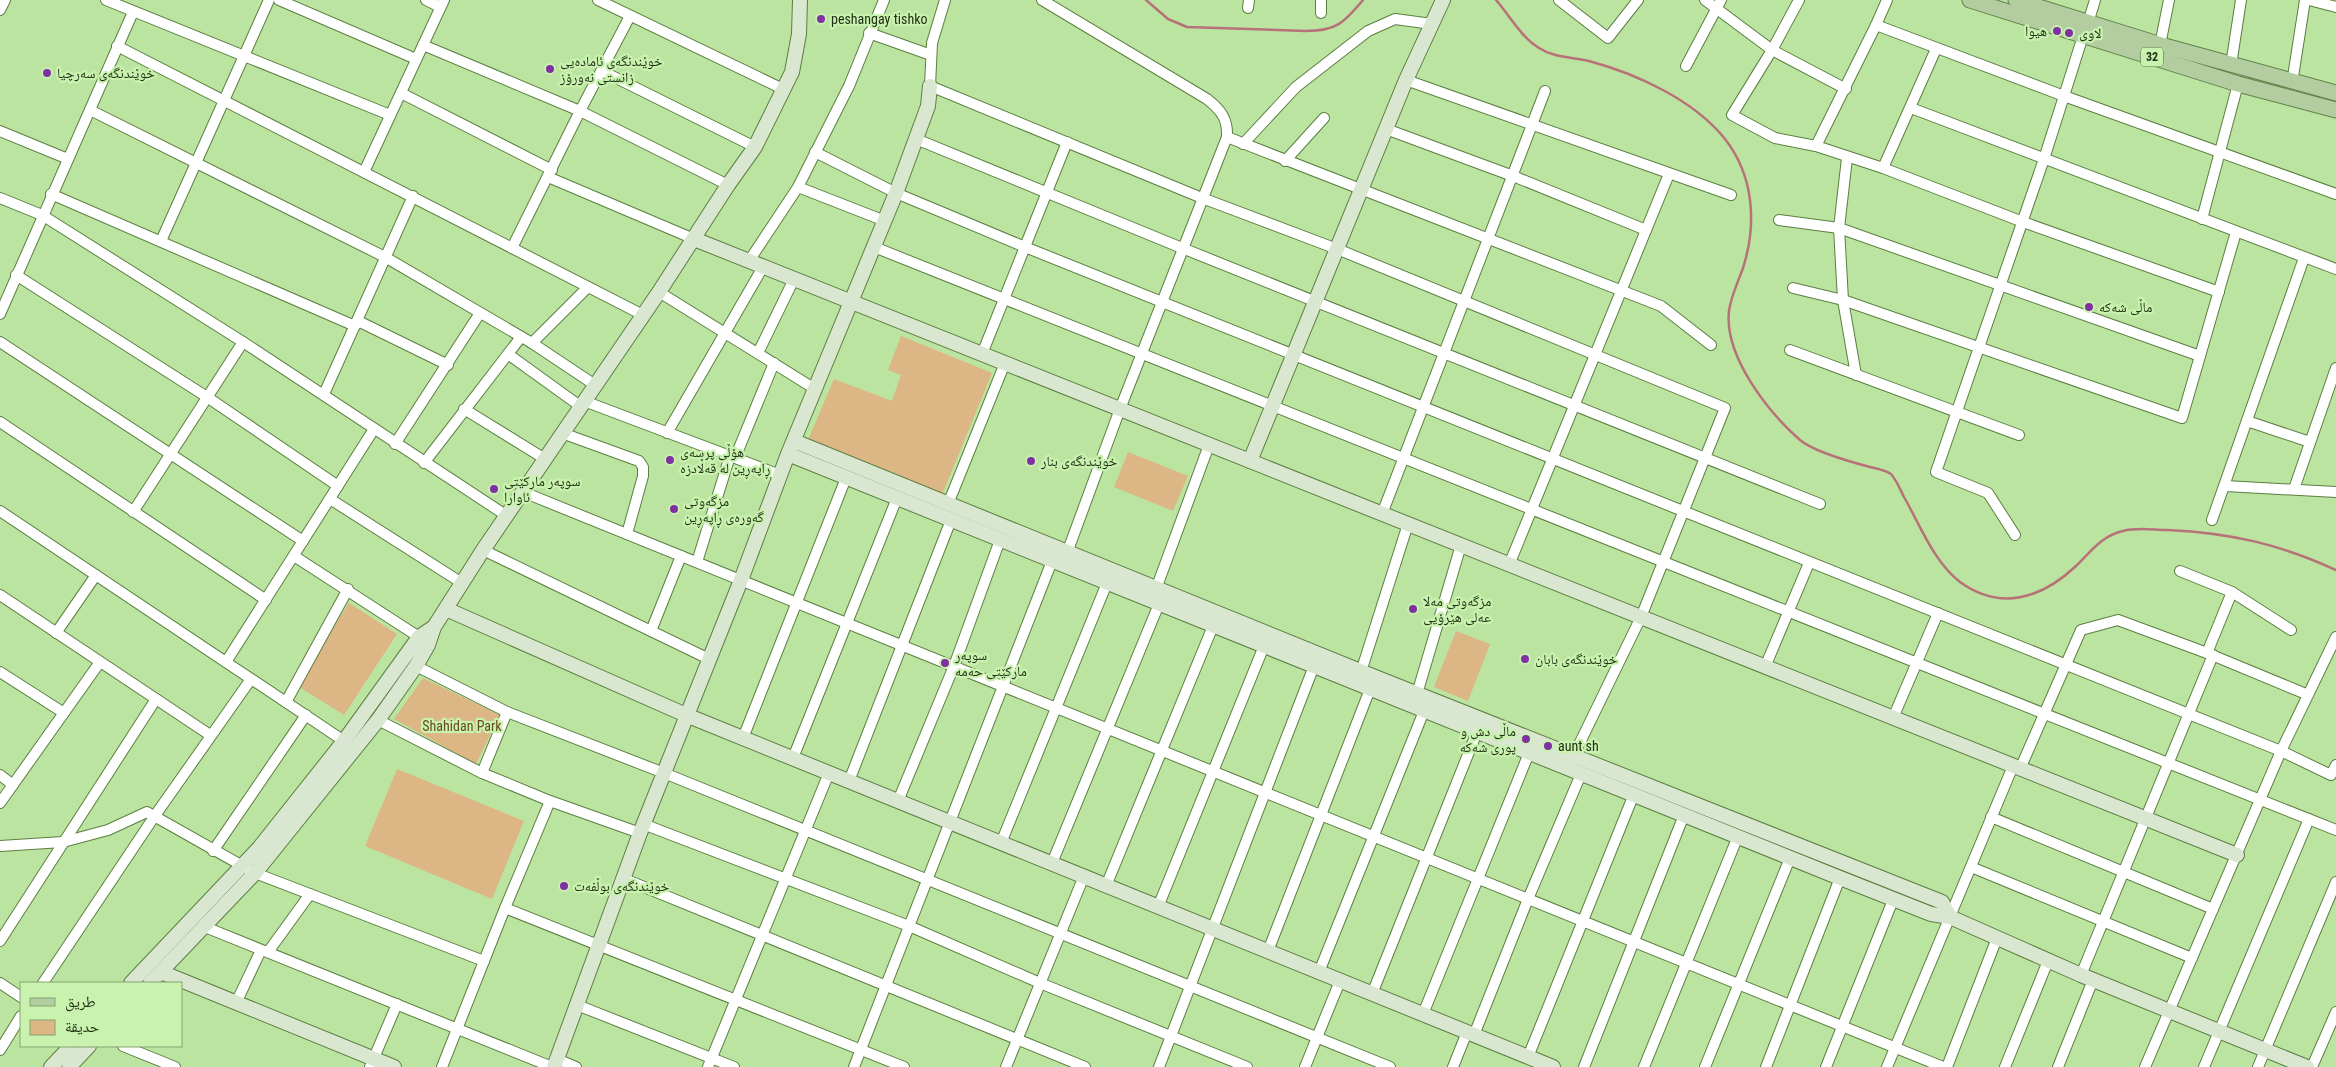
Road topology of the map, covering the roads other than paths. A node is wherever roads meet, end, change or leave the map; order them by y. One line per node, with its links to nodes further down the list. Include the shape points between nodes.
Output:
1 (4, 0): 27 (street)
2 (106, 0): 28 (street)
3 (269, 0): 41 (street)
4 (279, 0): 42 (street)
5 (426, 0): 24 (street)
6 (598, 0): 30 (street)
7 (800, 0): 51 (street, via 797,52)
8 (884, 0): 34 (street)
9 (944, 0): 40 (street)
10 (1042, 0): 66 (street, via 1207,99 1223,114)
11 (1321, 0): 29 (street)
12 (1443, 0): 31 (street)
13 (1560, 0): 14 (street, via 1608,38)
14 (1638, 0)
15 (1706, 0): 25 (street)
16 (1799, 0): 38 (street)
17 (1887, 0): 32 (street)
18 (1970, 0): 33 (main road, 32)
19 (2016, 0): 33 (main road, 32)
20 (2095, 0): 33 (street)
21 (2170, 0): 39 (street)
22 (2241, 0): 43 (street)
23 (2311, 0): 26 (street); 47 (street)
24 (442, 4): 35 (street)
25 (1719, 5): 38 (street); 44 (street)
26 (2336, 7)
27 (0, 10)
28 (133, 12): 36 (street); 41 (street)
29 (1322, 13)
30 (630, 16): 45 (street); 51 (street)
31 (1432, 24): 46 (street); 69 (street, via 1395,19 1368,31 1296,87)
32 (1876, 25): 37 (street); 50 (street)
33 (2086, 30): 39 (main road, 32); 55 (street)
34 (869, 33): 40 (street); 72 (street, via 849,86)
35 (423, 45): 42 (street); 60 (street)
36 (117, 46): 56 (street); 58 (street)
37 (1936, 49): 55 (street); 57 (street)
38 (1772, 50): 50 (street); 70 (street, via 1732,114 1775,138)
39 (2159, 52): 43 (main road, 32); 48 (main road, 32)
40 (931, 55): 49 (street)
41 (244, 57): 56 (street); 61 (street)
42 (416, 59): 53 (street)
43 (2231, 65): 47 (main road, 32)
44 (1686, 66)
45 (602, 71): 60 (street); 71 (street)
46 (1406, 80): 63 (street); 64 (street)
47 (2292, 83): 54 (main road, 32)
48 (2238, 84): 59 (main road, 32); 73 (street)
49 (930, 86): 67 (street, via 928,106); 68 (street)
50 (1846, 89): 70 (street)
51 (785, 90): 71 (street)
52 (1545, 91): 63 (street)
53 (401, 93): 61 (street); 81 (street)
54 (2336, 93)
55 (2064, 96): 73 (street); 76 (street)
56 (225, 101): 78 (street); 80 (street)
57 (1910, 108): 76 (street); 79 (street)
58 (90, 110): 75 (street); 78 (street)
59 (2336, 110)
60 (580, 111): 81 (street); 84 (street)
61 (390, 115): 80 (street)
62 (1324, 118): 77 (street)
63 (1532, 125): 82 (street); 83 (street)
64 (1386, 129): 83 (street); 86 (street)
65 (0, 131): 75 (street)
66 (1227, 137): 69 (street); 94 (street)
67 (916, 139): 87 (street); 88 (street)
68 (1067, 142): 88 (street); 94 (street)
69 (1243, 144): 77 (street)
70 (1816, 146): 74 (street)
71 (756, 148): 84 (street)
72 (815, 152): 85 (street); 87 (street)
73 (2220, 154): 90 (street); 96 (street)
74 (1847, 158): 79 (street); 100 (street)
75 (68, 159): 89 (street)
76 (2044, 159): 96 (street); 99 (street)
77 (1285, 161): 86 (street)
78 (195, 162): 105 (street); 111 (street)
79 (1883, 168): 99 (street)
80 (364, 172): 92 (street)
81 (550, 173): 103 (street); 108 (street)
82 (1669, 174): 91 (street); 101 (street)
83 (1513, 176): 101 (street); 104 (street)
84 (728, 185): 103 (street)
85 (798, 187): 98 (street); 113 (street)
86 (1361, 190): 104 (street); 110 (street)
87 (896, 193): 98 (street); 107 (street)
88 (1046, 193): 107 (street); 109 (street)
89 (51, 194): 95 (street); 105 (street)
90 (2336, 194)
91 (1731, 195)
92 (413, 196): 108 (street); 111 (street)
93 (0, 198): 95 (street)
94 (1202, 198): 109 (street); 110 (street)
95 (42, 215): 116 (street); 137 (street)
96 (2202, 219): 102 (street)
97 (1778, 220): 100 (street)
98 (885, 221): 106 (street)
99 (2023, 222): 118 (street); 123 (street)
100 (1839, 228): 118 (street); 126 (street)
101 (1646, 230): 121 (street)
102 (2236, 232): 112 (street); 123 (street)
103 (694, 239): 113 (street); 122 (street)
104 (1488, 239): 121 (street); 127 (street)
105 (161, 241): 133 (street)
106 (874, 247): 124 (street); 128 (street)
107 (1025, 247): 124 (street); 129 (street)
108 (512, 248): 119 (street)
109 (1182, 248): 125 (street); 129 (street)
110 (1337, 248): 125 (street); 127 (street)
111 (385, 257): 130 (street); 133 (street)
112 (2304, 258): 115 (street); 166 (street)
113 (749, 261): 114 (street)
114 (763, 267): 117 (street); 134 (street)
115 (2336, 269)
116 (16, 274): 131 (street); 158 (street)
117 (794, 279): 128 (street); 142 (street)
118 (2000, 285): 140 (street); 149 (street)
119 (588, 287): 132 (street); 138 (street)
120 (1793, 288): 126 (street)
121 (1622, 291): 139 (street, via 1661,306); 148 (street)
122 (659, 292): 132 (street); 134 (street)
123 (2219, 292): 149 (street)
124 (1004, 299): 145 (street); 146 (street)
125 (1316, 300): 143 (street); 147 (street)
126 (1844, 300): 140 (street); 154 (street)
127 (1464, 301): 143 (street); 148 (street)
128 (851, 302): 145 (street); 156 (street)
129 (1163, 302): 146 (street); 147 (street)
130 (480, 313): 135 (street); 152 (street)
131 (0, 314)
132 (643, 315): 155 (street)
133 (356, 324): 152 (street); 157 (street)
134 (725, 332): 142 (street); 170 (street)
135 (521, 337): 138 (street); 144 (street)
136 (0, 342): 176 (street)
137 (243, 342): 157 (street); 158 (street)
138 (532, 343): 155 (street)
139 (1710, 345)
140 (1978, 348): 149 (street, via 2182,418); 165 (street)
141 (1790, 350): 154 (street)
142 (758, 353): 150 (street)
143 (1444, 353): 160 (street); 162 (street)
144 (508, 354): 159 (street); 163 (street)
145 (982, 354): 151 (street)
146 (1143, 354): 161 (street); 164 (street)
147 (1294, 354): 161 (street); 162 (street)
148 (1595, 354): 160 (street); 181 (street, via 1725,408)
149 (2200, 356)
150 (774, 363): 156 (street); 178 (street)
151 (1005, 363): 164 (street); 194 (street)
152 (448, 365): 174 (street)
153 (2336, 368): 173 (street)
154 (1856, 375): 165 (street)
155 (596, 385): 159 (street)
156 (815, 389): 172 (street)
157 (324, 394): 168 (street)
158 (207, 397): 176 (street); 187 (street)
159 (582, 404): 169 (street); 170 (street)
160 (1575, 405): 180 (street); 181 (street)
161 (1273, 406): 179 (street); 183 (street)
162 (1424, 407): 179 (street); 180 (street)
163 (464, 409): 182 (street); 184 (street)
164 (1120, 409): 175 (street); 211 (street)
165 (1956, 412): 171 (street); 206 (street, via 1936,472 1988,493)
166 (2247, 421): 173 (street); 188 (street)
167 (0, 422): 198 (street)
168 (374, 429): 174 (street); 187 (street)
169 (562, 433): 182 (street); 205 (street, via 639,461 643,467 644,476)
170 (667, 433): 178 (street)
171 (2019, 435)
172 (794, 441): 177 (street); 194 (street)
173 (2310, 442): 189 (street)
174 (395, 444): 184 (street)
175 (1209, 445): 183 (street); 225 (street)
176 (170, 454): 198 (street); 208 (street)
177 (788, 454): 185 (street); 186 (street)
178 (732, 457): 185 (street); 216 (street)
179 (1404, 458): 196 (street); 200 (street)
180 (1553, 458): 196 (street); 199 (street)
181 (1704, 458): 195 (street); 199 (street)
182 (545, 459): 190 (street)
183 (1250, 461): 200 (street)
184 (424, 463): 201 (street)
185 (780, 475): 221 (street)
186 (846, 478): 192 (street); 229 (street)
187 (338, 486): 193 (street)
188 (2225, 486): 189 (street); 203 (street)
189 (2294, 490): 191 (street)
190 (523, 492): 201 (street); 205 (street)
191 (2336, 492)
192 (897, 498): 202 (street); 235 (street)
193 (330, 499): 208 (street); 222 (street)
194 (948, 504): 211 (street)
195 (1820, 504)
196 (1532, 509): 215 (street); 218 (street)
197 (0, 510): 220 (street)
198 (133, 512): 228 (street)
199 (1684, 512): 215 (street); 217 (street)
200 (1382, 514): 204 (street)
201 (507, 516): 210 (street)
202 (951, 520): 207 (street); 243 (street)
203 (2212, 520)
204 (1408, 524): 209 (street); 257 (street)
205 (627, 534): 213 (street)
206 (2015, 535)
207 (1000, 540): 214 (street); 253 (street)
208 (303, 541): 212 (street)
209 (1461, 546): 218 (street); 261 (street)
210 (483, 550): 222 (street); 239 (street)
211 (1067, 553): 225 (street)
212 (294, 556): 224 (street); 228 (street)
213 (681, 556): 216 (street); 239 (street)
214 (1052, 561): 223 (street); 260 (street)
215 (1663, 561): 232 (street); 234 (street)
216 (697, 562): 221 (street)
217 (1809, 563): 232 (street); 233 (street)
218 (1509, 565): 234 (street)
219 (2180, 571): 226 (street)
220 (96, 575): 240 (street); 249 (street)
221 (741, 580): 229 (street); 247 (street)
222 (462, 583): 231 (street)
223 (1108, 583): 230 (street); 265 (street)
224 (348, 589): 241 (street); 264 (street)
225 (1156, 589): 245 (street)
226 (2232, 592): 238 (street); 246 (street)
227 (0, 595): 240 (street)
228 (266, 600): 249 (street)
229 (797, 602): 235 (street); 278 (street)
230 (1159, 604): 236 (street); 275 (street)
231 (446, 609): 237 (street); 271 (street)
232 (1788, 611): 250 (street); 255 (street)
233 (1938, 613): 250 (street); 251 (street)
234 (1641, 617): 255 (street); 284 (street)
235 (847, 623): 243 (street); 283 (street)
236 (1212, 626): 244 (street); 280 (street)
237 (434, 627): 241 (street); 252 (street)
238 (2291, 630)
239 (651, 631): 247 (street)
240 (56, 633): 248 (street)
241 (419, 637): 279 (street)
242 (2336, 637): 262 (street)
243 (901, 645): 253 (street); 295 (street)
244 (1264, 646): 245 (street); 288 (street)
245 (1292, 651): 254 (street); 257 (street)
246 (2210, 654): 251 (street, via 2118,620 2081,630); 262 (street); 270 (street)
247 (708, 659): 271 (street)
248 (100, 662): 263 (street); 267 (street)
249 (226, 662): 258 (street)
250 (1917, 663): 269 (street); 273 (street)
251 (2065, 664): 269 (street); 270 (street)
252 (416, 666): 268 (street); 274 (street)
253 (954, 666): 260 (street); 301 (street)
254 (1314, 666): 257 (street); 297 (street)
255 (1765, 667): 273 (street)
256 (0, 672): 267 (street)
257 (1359, 677): 259 (street)
258 (251, 679): 264 (street); 277 (street)
259 (1373, 683): 261 (street); 266 (street); 303 (street)
260 (1003, 686): 265 (street); 309 (street)
261 (1417, 694): 284 (street)
262 (2306, 694): 281 (street)
263 (156, 699): 277 (street); 310 (street)
264 (286, 702): 272 (street)
265 (1056, 707): 275 (street); 318 (street)
266 (1424, 711): 276 (street); 315 (street)
267 (64, 712): 296 (street)
268 (507, 712): 289 (street); 290 (street)
269 (2044, 713): 285 (street); 287 (street)
270 (2188, 714): 281 (street); 285 (street)
271 (686, 715): 278 (street); 290 (street)
272 (306, 716): 279 (street); 320 (street)
273 (1893, 718): 287 (street)
274 (378, 720): 289 (street); 326 (street)
275 (1106, 728): 280 (street); 324 (street)
276 (1477, 732): 282 (street); 322 (street)
277 (210, 736): 305 (street)
278 (742, 738): 283 (street)
279 (344, 741): 326 (street)
280 (1162, 750): 288 (street); 335 (street)
281 (2281, 751): 294 (street); 299 (street)
282 (1529, 754): 284 (street); 331 (street)
283 (793, 758): 291 (street)
284 (1570, 763): 292 (street); 342 (street, via 1942,902)
285 (2168, 763): 299 (street); 307 (street)
286 (2336, 765): 294 (street)
287 (2016, 767): 306 (street); 307 (street)
288 (1212, 771): 297 (street); 339 (street)
289 (482, 772): 300 (street)
290 (664, 773): 311 (street); 312 (street)
291 (828, 773): 295 (street); 312 (street)
292 (1581, 774): 298 (street); 337 (street)
293 (0, 775): 296 (street)
294 (2334, 776)
295 (848, 781): 301 (street)
296 (13, 785): 302 (street)
297 (1266, 792): 303 (street); 347 (street)
298 (1634, 794): 304 (street); 343 (street)
299 (2261, 800): 308 (street); 321 (street)
300 (550, 801): 311 (street); 340 (street)
301 (898, 801): 309 (street)
302 (0, 803)
303 (1322, 815): 315 (street); 355 (street)
304 (1684, 815): 316 (street); 352 (street)
305 (154, 817): 314 (street, via 147,812); 320 (street); 364 (street)
306 (1991, 817): 325 (street); 327 (street)
307 (2145, 819): 321 (street); 327 (street)
308 (2309, 819): 313 (street); 385 (street)
309 (950, 822): 318 (street); 333 (street)
310 (76, 823): 314 (street); 317 (street)
311 (641, 828): 329 (street); 330 (street)
312 (805, 830): 330 (street); 333 (street)
313 (2336, 830)
314 (95, 834): 317 (street)
315 (1374, 836): 322 (street); 361 (street)
316 (1738, 836): 323 (street); 359 (street)
317 (63, 842): 319 (street); 351 (street)
318 (1001, 843): 324 (street)
319 (0, 846)
320 (213, 851): 326 (street)
321 (2236, 855): 341 (street)
322 (1426, 858): 331 (street); 372 (street)
323 (1790, 858): 332 (street); 369 (street)
324 (1052, 863): 328 (street)
325 (1971, 867): 342 (street); 344 (street)
326 (249, 870): 336 (street); 346 (street); 365 (street)
327 (2124, 872): 341 (street); 344 (street)
328 (1084, 876): 335 (street); 348 (street)
329 (622, 878): 349 (street); 353 (street)
330 (786, 878): 345 (street); 349 (street)
331 (1478, 878): 337 (street); 381 (street)
332 (1840, 878): 338 (street); 378 (street)
333 (927, 880): 345 (street); 348 (street)
334 (2336, 882): 396 (street)
335 (1106, 886): 339 (street)
336 (310, 894): 354 (street); 357 (street)
337 (1528, 898): 343 (street); 386 (street)
338 (1893, 900): 342 (street, via 1931,914); 383 (street)
339 (1158, 906): 347 (street)
340 (505, 908): 353 (street); 357 (street)
341 (2213, 909): 356 (street)
342 (1950, 917): 350 (street); 393 (street)
343 (1583, 921): 352 (street); 397 (street)
344 (2103, 921): 356 (street); 362 (street)
345 (909, 926): 368 (street); 370 (street)
346 (204, 927): 354 (street); 360 (street)
347 (1212, 929): 355 (street); 371 (street)
348 (1060, 934): 368 (street); 371 (street)
349 (762, 935): 370 (street); 374 (street)
350 (1997, 938): 358 (street); 426 (street)
351 (0, 941)
352 (1634, 942): 359 (street); 419 (street)
353 (599, 944): 374 (street); 377 (street)
354 (265, 951): 375 (street); 376 (street)
355 (1268, 951): 361 (street)
356 (2192, 958): 379 (street)
357 (484, 961): 384 (street)
358 (2048, 961): 362 (street); 427 (street)
359 (1686, 963): 369 (street); 420 (street)
360 (161, 972): 366 (street); 375 (street)
361 (1319, 972): 363 (street)
362 (2087, 978): 379 (street); 428 (street)
363 (1340, 980): 372 (street); 388 (street)
364 (44, 982)
365 (132, 982)
366 (151, 982)
367 (0, 983): 373 (street)
368 (1040, 983): 387 (street); 389 (street)
369 (1739, 984): 378 (street); 421 (street)
370 (886, 985): 389 (street); 395 (street)
371 (1190, 986): 387 (street); 388 (street)
372 (1372, 994): 381 (street)
373 (20, 996)
374 (736, 1000): 395 (street); 399 (street)
375 (237, 1001): 398 (street)
376 (397, 1004): 384 (street); 398 (street)
377 (577, 1005): 399 (street); 401 (street)
378 (1791, 1005): 383 (street); 422 (street)
379 (2169, 1011): 385 (street); 429 (street)
380 (2336, 1012): 433 (street)
381 (1423, 1014): 386 (street)
382 (20, 1018): 394 (street)
383 (1842, 1026): 393 (street); 423 (street)
384 (457, 1028): 401 (street); 406 (street)
385 (2219, 1032): 396 (street); 430 (street)
386 (1471, 1033): 397 (street); 417 (street)
387 (1171, 1037): 413 (street); 414 (street)
388 (1317, 1038): 415 (street); 416 (street)
389 (1017, 1039): 411 (street); 412 (street)
390 (70, 1047): 402 (street)
391 (88, 1047): 403 (street)
392 (125, 1047): 400 (street)
393 (1895, 1047): 424 (street); 425 (street)
394 (0, 1050)
395 (861, 1050): 409 (street); 410 (street)
396 (2265, 1050): 431 (street); 432 (street)
397 (1528, 1057): 418 (street)
398 (372, 1063): 405 (street)
399 (710, 1063): 408 (street)
400 (158, 1064): 404 (street)
401 (554, 1064): 407 (street)
402 (51, 1067)
403 (69, 1067)
404 (175, 1067)
405 (394, 1067)
406 (442, 1067)
407 (576, 1067)
408 (734, 1067)
409 (854, 1067)
410 (904, 1067)
411 (1006, 1067)
412 (1085, 1067)
413 (1159, 1067)
414 (1247, 1067)
415 (1305, 1067)
416 (1390, 1067)
417 (1453, 1067)
418 (1553, 1067)
419 (1584, 1067)
420 (1644, 1067)
421 (1705, 1067)
422 (1766, 1067)
423 (1826, 1067)
424 (1887, 1067)
425 (1943, 1067)
426 (1947, 1067)
427 (2005, 1067)
428 (2058, 1067)
429 (2145, 1067)
430 (2204, 1067)
431 (2258, 1067)
432 (2306, 1067)
433 (2312, 1067)

